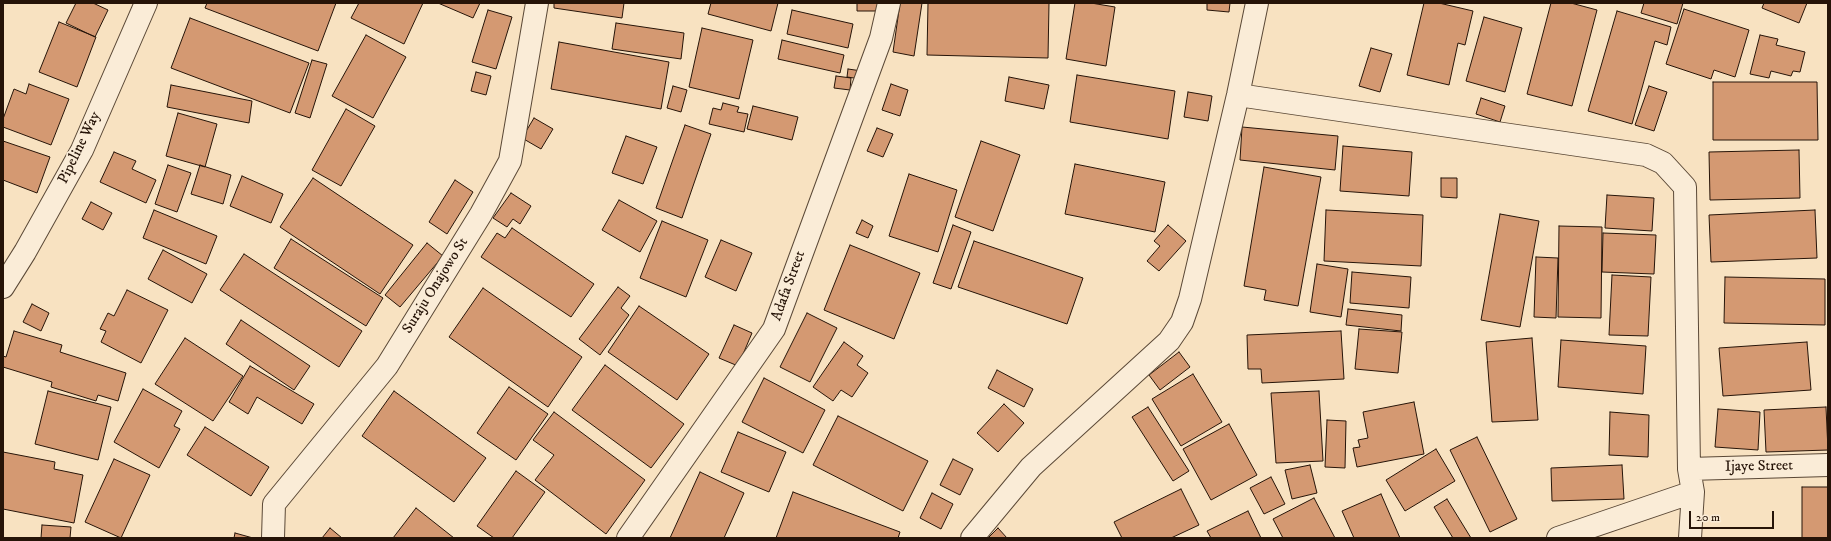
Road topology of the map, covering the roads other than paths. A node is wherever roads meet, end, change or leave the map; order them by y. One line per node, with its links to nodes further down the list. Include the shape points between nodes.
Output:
1 (146, 3): 6 (street, Pipeline Way, via 82,150)
2 (537, 3): 10 (street, Suraju Onajowo St, via 510,161 481,214 387,366 274,504)
3 (889, 3): 11 (street, Adafa Street, via 881,38 774,329)
4 (1257, 3): 5 (street)
5 (1238, 95): 8 (street, via 1646,155 1663,164 1684,187); 12 (street, via 1190,298 1182,322 1169,341 1031,467)
6 (3, 287)
7 (1828, 465): 8 (street, Ijaye Street)
8 (1689, 468): 9 (street)
9 (1693, 492): 13 (street); 14 (street)
10 (274, 538)
11 (628, 538)
12 (972, 538)
13 (1558, 538)
14 (1690, 538)

